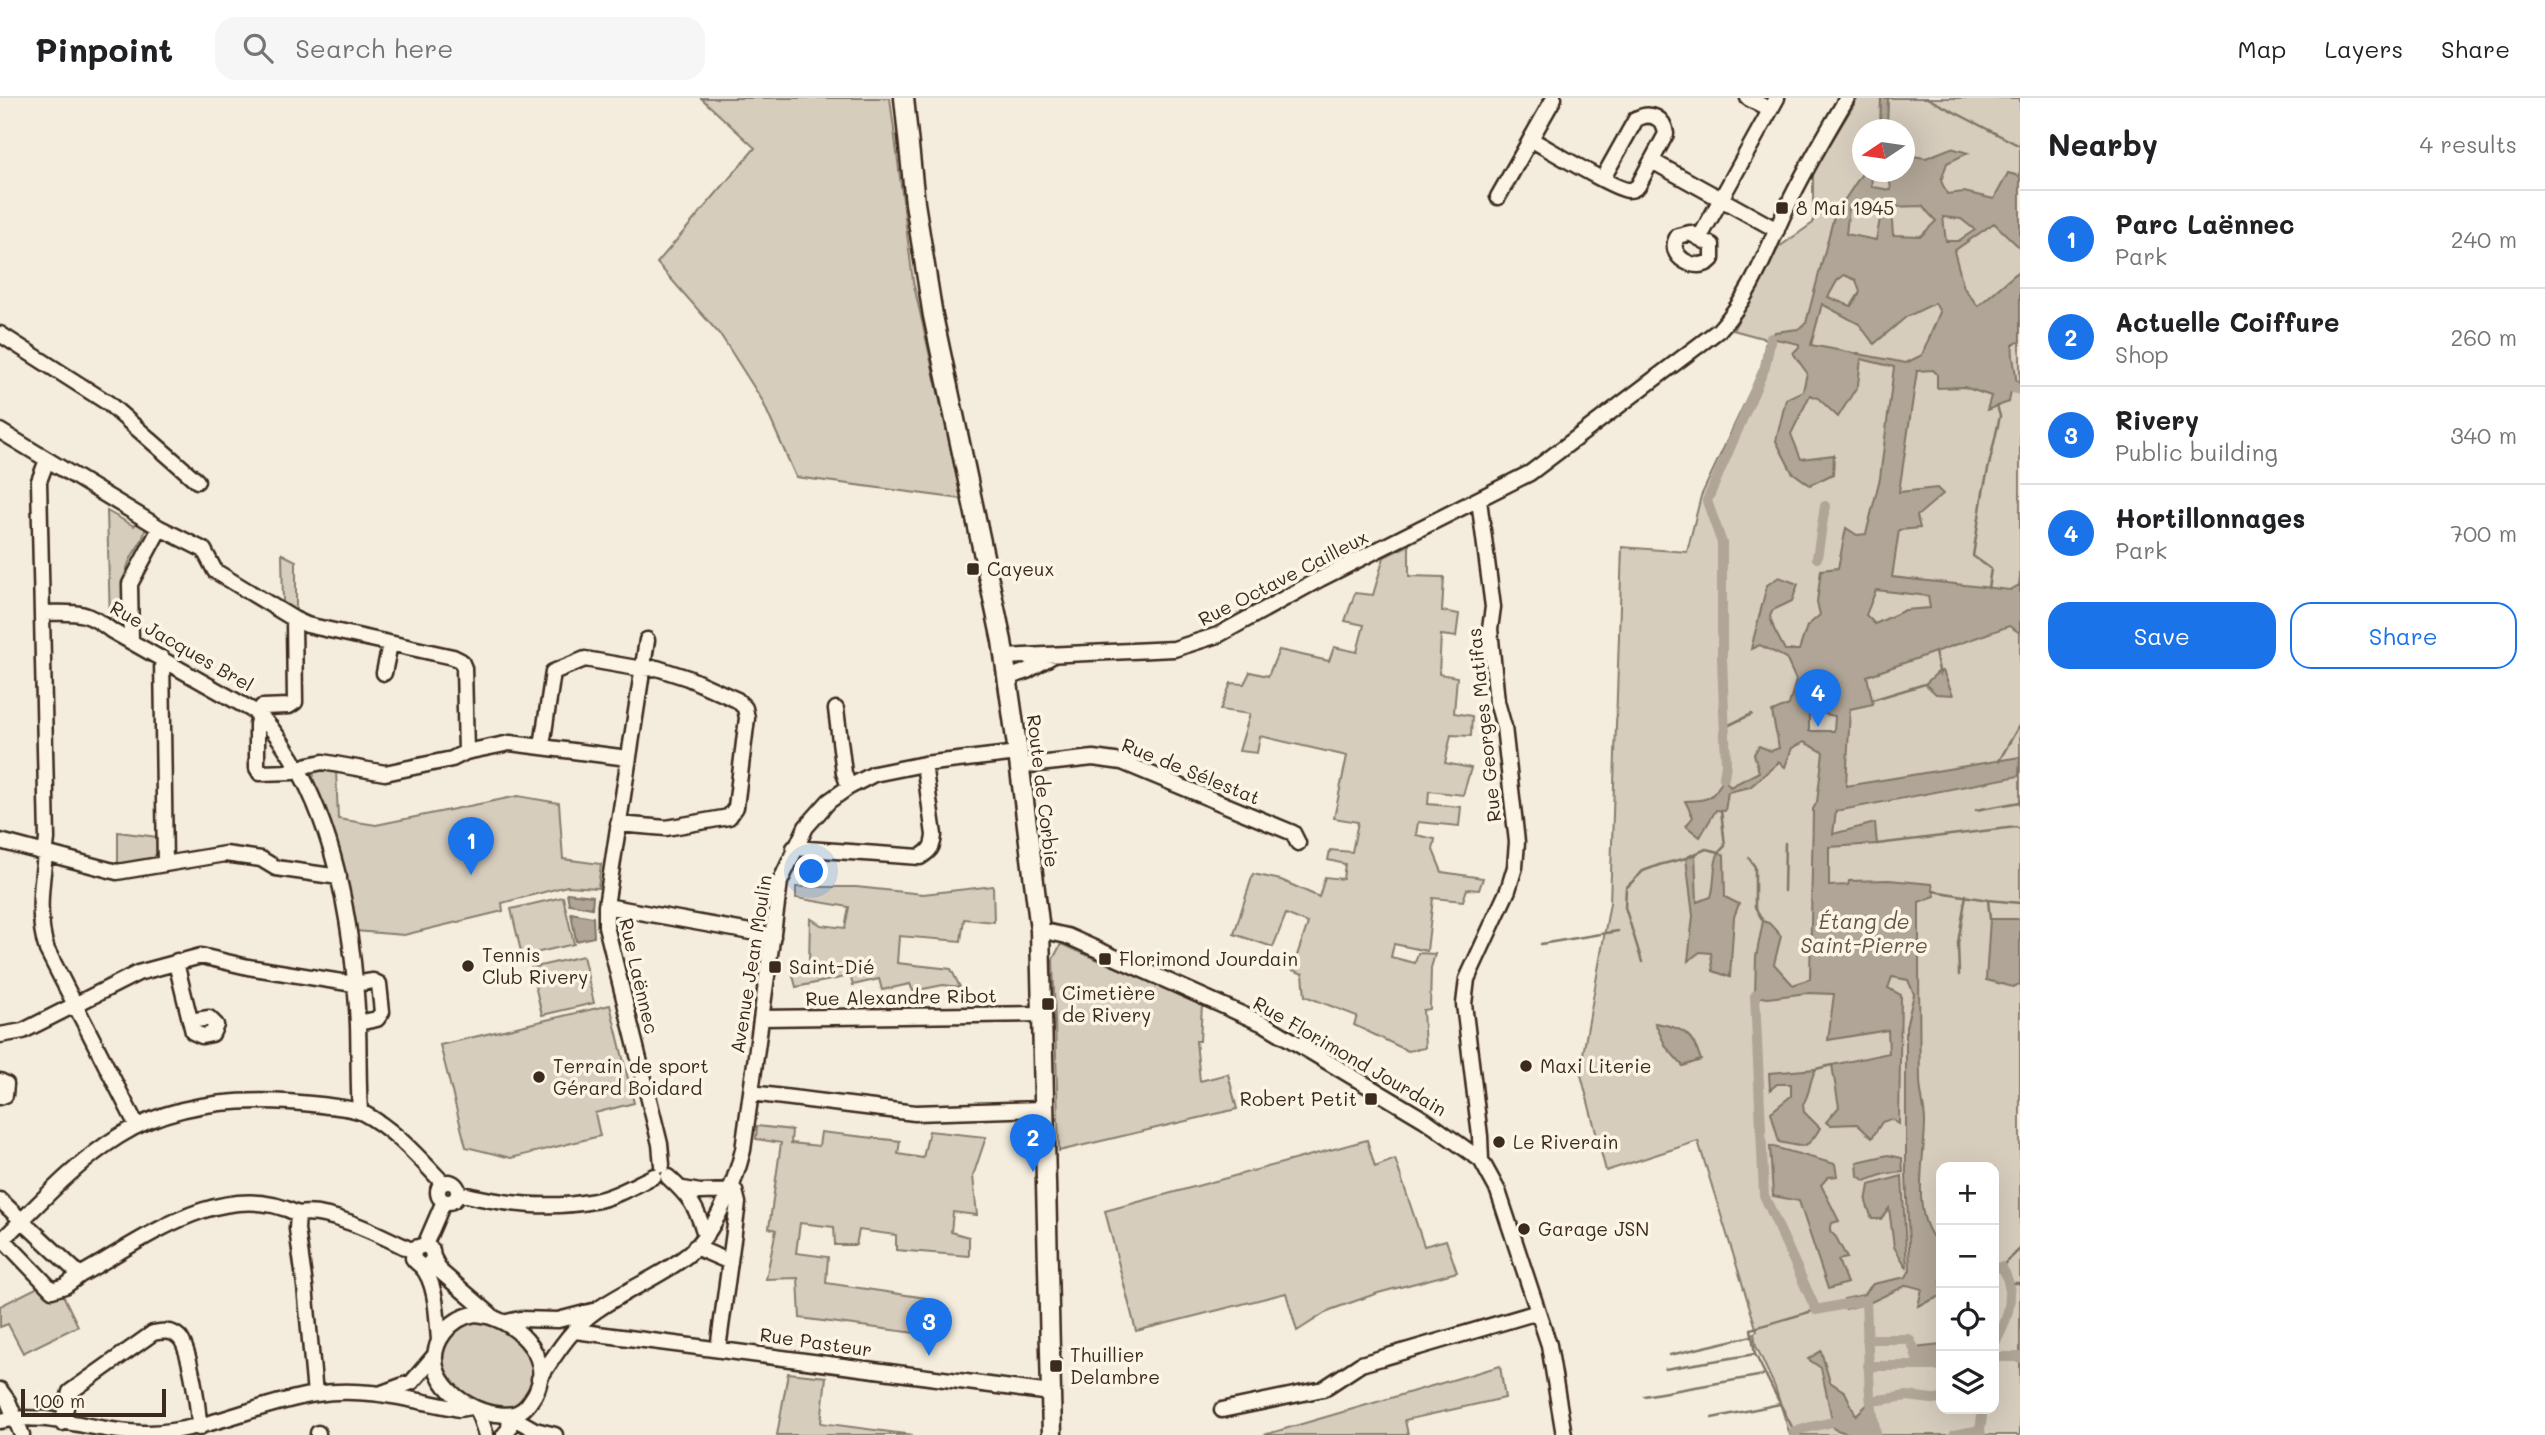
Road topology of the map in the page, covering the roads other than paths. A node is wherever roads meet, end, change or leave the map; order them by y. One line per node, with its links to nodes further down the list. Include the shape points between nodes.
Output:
1 (904, 98): 25 (main road, Route de Corbie, via 933,316)
2 (1554, 98): 6 (street)
3 (1748, 98): 5 (street)
4 (1847, 98): 11 (street, via 1810,160)
5 (1774, 104): 10 (street)
6 (1532, 140): 8 (street); 9 (street)
7 (1652, 160): 8 (street, via 1634,189 1625,190); 8 (street, via 1666,128 1653,116 1641,116); 10 (street)
8 (1603, 178)
9 (1498, 197)
10 (1721, 199): 11 (street); 12 (street)
11 (1777, 230): 17 (street, via 1738,309 1719,330 1530,473)
12 (1700, 237)
13 (0, 334): 16 (street, via 108,403)
14 (0, 432): 15 (street)
15 (47, 460): 18 (street); 19 (street, via 39,481)
16 (197, 481)
17 (1479, 500): 24 (street, Rue Octave Cailleux, via 1218,635 1174,649); 63 (street, Rue Georges Matifas, via 1493,607 1490,629 1497,702 1517,842 1508,890 1465,990)
18 (160, 528): 20 (street, via 204,550 215,571); 22 (street, via 130,584)
19 (42, 613): 22 (street, Rue Jacques Brel, via 84,613); 43 (street)
20 (293, 619): 23 (street); 31 (street, via 295,702 261,707)
21 (647, 640): 27 (street, Rue Laënnec)
22 (131, 641): 26 (street, Rue Jacques Brel)
23 (390, 643): 28 (street); 33 (street, via 461,661)
24 (1053, 655): 25 (street, Rue Octave Cailleux); 29 (street)
25 (1004, 657): 29 (main road, Route de Corbie)
26 (162, 658): 31 (street, Rue Jacques Brel); 44 (street)
27 (642, 668): 32 (street, via 585,659 553,673); 34 (street, Rue Laënnec); 39 (street, via 688,678 737,700 744,708 747,718 736,807 729,817 666,828)
28 (384, 673)
29 (1007, 678): 35 (main road, Route de Corbie)
30 (836, 709): 38 (street)
31 (260, 714): 37 (street, Rue Jacques Brel); 37 (street, Rue Jacques Brel, via 260,773)
32 (542, 746): 33 (street, via 510,743); 34 (street)
33 (466, 752): 37 (street, via 452,760 385,773 335,762)
34 (628, 758): 39 (street, Rue Laënnec)
35 (1019, 760): 36 (street, Avenue Jean Moulin); 41 (street, Rue de Sélestat, via 1122,762 1293,833); 47 (main road, Route de Corbie)
36 (923, 764): 38 (street, Avenue Jean Moulin, via 874,774); 42 (street, via 934,835 925,854)
37 (299, 770): 45 (street, Rue Jacques Brel, via 317,807)
38 (849, 787): 42 (street, Avenue Jean Moulin, via 817,812)
39 (618, 824): 46 (street, Rue Laënnec)
40 (0, 841): 43 (street)
41 (1298, 843)
42 (794, 848): 48 (street, Avenue Jean Moulin, via 780,882)
43 (46, 853): 44 (street, via 117,872); 51 (street, via 42,935)
44 (165, 864): 45 (street, via 225,854 261,859 276,868)
45 (339, 877): 50 (street, Rue Jacques Brel)
46 (606, 906): 48 (street); 64 (street, Rue Laënnec, via 610,943 656,1128)
47 (1040, 930): 52 (main road, Route de Corbie); 63 (street, Rue Florimond Jourdain, via 1067,936 1266,1025 1425,1120)
48 (773, 936): 53 (street, Avenue Jean Moulin)
49 (177, 961): 50 (street, via 201,957); 51 (street, via 138,973); 55 (street)
50 (354, 984): 54 (street, Rue Jacques Brel); 54 (street, via 379,984 381,999 382,1012 377,1019)
51 (75, 1004): 56 (street, via 23,1031); 62 (street)
52 (1042, 1014): 53 (street, Rue Alexandre Ribot); 60 (main road, Route de Corbie)
53 (761, 1017): 58 (street, Avenue Jean Moulin)
54 (358, 1023): 61 (street, Rue Jacques Brel)
55 (191, 1027)
56 (0, 1035)
57 (0, 1081): 59 (street, via 7,1091)
58 (751, 1093): 60 (street, via 915,1113); 67 (street, Avenue Jean Moulin, via 743,1150)
59 (0, 1097)
60 (1044, 1110): 89 (main road, Route de Corbie)
61 (360, 1111): 62 (street, via 286,1101 245,1101 187,1110); 65 (street, via 402,1141)
62 (137, 1126): 72 (street, via 71,1171)
63 (1481, 1160): 79 (street, via 1497,1191)
64 (661, 1173): 66 (street); 68 (street, via 595,1201 558,1206 519,1205)
65 (443, 1183): 68 (street, via 455,1184); 70 (street, via 438,1191)
66 (683, 1189): 67 (street); 74 (street, via 695,1206)
67 (730, 1190): 74 (street, Avenue Jean Moulin); 76 (street, via 735,1191 738,1203)
68 (458, 1193): 70 (street, via 451,1202)
69 (0, 1200): 72 (street)
70 (444, 1201): 75 (street)
71 (298, 1214): 75 (street, via 309,1212 342,1221); 77 (street, via 250,1202 206,1208); 90 (street)
72 (22, 1221): 73 (street); 77 (street)
73 (1, 1240): 77 (street, via 52,1290)
74 (700, 1241): 76 (street); 78 (street, via 683,1259)
75 (423, 1255): 80 (street); 83 (street, via 437,1307)
76 (730, 1262): 84 (street)
77 (80, 1275)
78 (595, 1311): 81 (street, via 558,1320); 82 (street)
79 (1538, 1312): 92 (street, via 1361,1364 1323,1389); 102 (street, via 1553,1366)
80 (492, 1315): 81 (street); 83 (street, via 466,1315)
81 (507, 1322): 86 (street, via 528,1341 537,1360)
82 (575, 1331): 84 (street, Rue Pasteur); 86 (street)
83 (439, 1340): 85 (street)
84 (718, 1349): 89 (street, Rue Pasteur)
85 (435, 1355): 88 (street, via 412,1381); 91 (street, via 447,1390)
86 (538, 1380): 93 (street, via 530,1403)
87 (0, 1390): 94 (street, via 8,1401)
88 (380, 1393): 90 (street); 91 (street)
89 (1051, 1393): 101 (main road, Route de Corbie)
90 (315, 1394): 96 (street)
91 (475, 1409): 93 (street); 98 (street)
92 (1222, 1410)
93 (510, 1416): 99 (street); 100 (street)
94 (7, 1419): 95 (street); 97 (street)
95 (62, 1423): 96 (street, via 147,1433); 96 (street, via 70,1392 153,1333 163,1331 184,1342)
96 (199, 1428)
97 (22, 1435)
98 (486, 1435)
99 (504, 1435)
100 (555, 1435)
101 (1052, 1435)
102 (1564, 1435)

